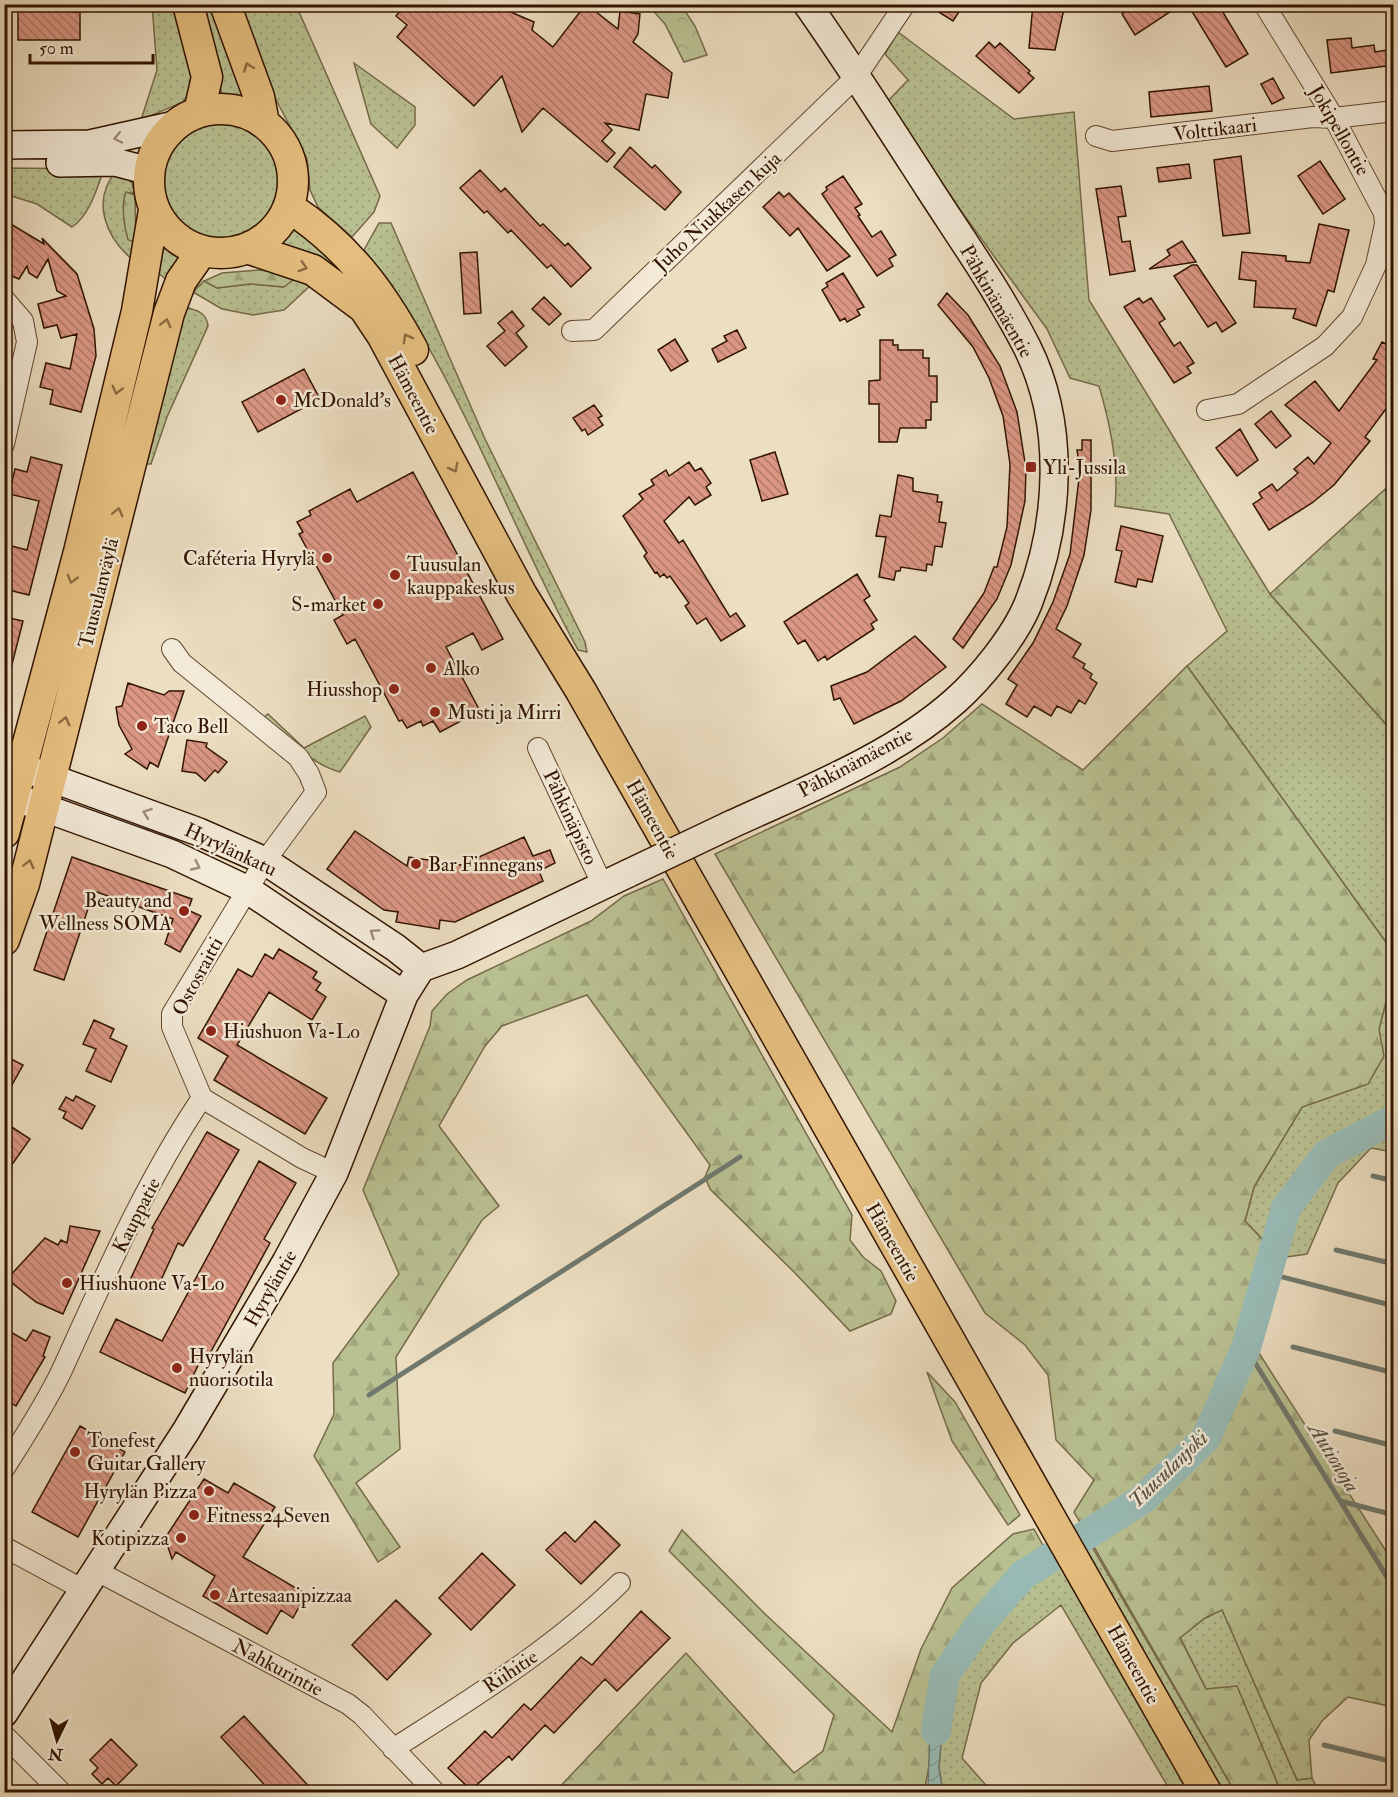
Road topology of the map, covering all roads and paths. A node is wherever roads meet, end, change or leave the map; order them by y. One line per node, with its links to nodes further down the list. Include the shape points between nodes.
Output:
1 (188, 4): 8 (main road, via 207,76)
2 (225, 4): 10 (main road, one-way to 2, via 259,97)
3 (807, 4): 6 (street, Pähkinämäentie)
4 (906, 4): 6 (street, Juho Niukkasen kuja)
5 (1264, 4): 9 (street, Jokipellontie)
6 (855, 77): 20 (street, Juho Niukkasen kuja, via 594,330); 32 (street, Pähkinämäentie, bridge, via 980,267 1027,348 1049,418 1053,456 1053,496 1045,551 1027,606 996,656 957,699 920,729 886,750)
7 (1394, 111): 9 (street, Volttikaari)
8 (187, 118): 10 (main road, via 226,109); 12 (street, one-way to 12, via 90,144); 14 (main road, via 157,146)
9 (1334, 118): 11 (street, Volttikaari, via 1313,117 1112,141); 21 (street, Jokipellontie, via 1384,213 1376,265 1352,317 1325,346 1238,404)
10 (264, 123): 15 (main road, via 289,155 294,181)
11 (1096, 136)
12 (4, 146)
13 (4, 161): 14 (street, via 115,162)
14 (149, 171): 16 (main road)
15 (289, 207): 17 (main road, via 275,230); 24 (main road, Hämeentie, one-way to 15, via 532,575 389,305 371,280)
16 (154, 210): 18 (main road, via 179,240); 26 (main road, Tuusulanväylä, one-way to 26, via 137,311 80,552)
17 (247, 248): 18 (main road, via 228,253); 24 (main road, Hämeentie, one-way to 24, via 313,270 364,308 522,595)
18 (202, 251): 27 (main road, Tuusulanväylä, one-way to 18, via 169,313 180,281)
19 (4, 299): 22 (street, via 23,321 27,342)
20 (572, 331)
21 (1207, 410)
22 (4, 444)
23 (172, 649): 31 (street, Ostosraitti, via 182,663 298,757 309,774 316,792)
24 (581, 691): 48 (main road, Hämeentie)
25 (538, 748): 32 (street, Pähkinäpisto)
26 (21, 767): 27 (street, Hyrylänkatu); 28 (main road, Tuusulanväylä)
27 (50, 778): 29 (main road, Tuusulanväylä); 31 (street, Hyrylänkatu, one-way to 27, via 199,832)
28 (14, 796): 29 (street, Hyrylänkatu); 30 (main road, Tuusulanväylä)
29 (44, 807): 33 (street, Hyrylänkatu, one-way to 33, via 172,854); 34 (main road, Tuusulanväylä, one-way to 29, via 24,884)
30 (4, 833)
31 (265, 861): 33 (street, Ostosraitti); 35 (street, Hyrylänkatu, one-way to 31)
32 (603, 886): 35 (street, Pähkinämäentie)
33 (248, 891): 36 (street, Hyrylänkatu); 37 (street, Ostosraitti, via 172,1014 172,1028)
34 (4, 940)
35 (421, 968): 36 (street, Hyryläntie)
36 (404, 995): 38 (street, Hyryläntie)
37 (202, 1098): 38 (street); 39 (street, Kauppatie, via 137,1210 62,1370)
38 (334, 1173): 41 (street, Hyryläntie, via 210,1393)
39 (4, 1469)
40 (4, 1547): 41 (street, Nahkurintie)
41 (91, 1581): 43 (street, Hyryläntie); 45 (street, Nahkurintie, via 348,1704)
42 (620, 1583): 45 (street, Riihitie, via 588,1614 535,1654)
43 (4, 1713)
44 (4, 1735): 46 (street)
45 (393, 1749): 47 (street, Nahkurintie)
46 (61, 1792)
47 (435, 1792)
48 (1206, 1792)

